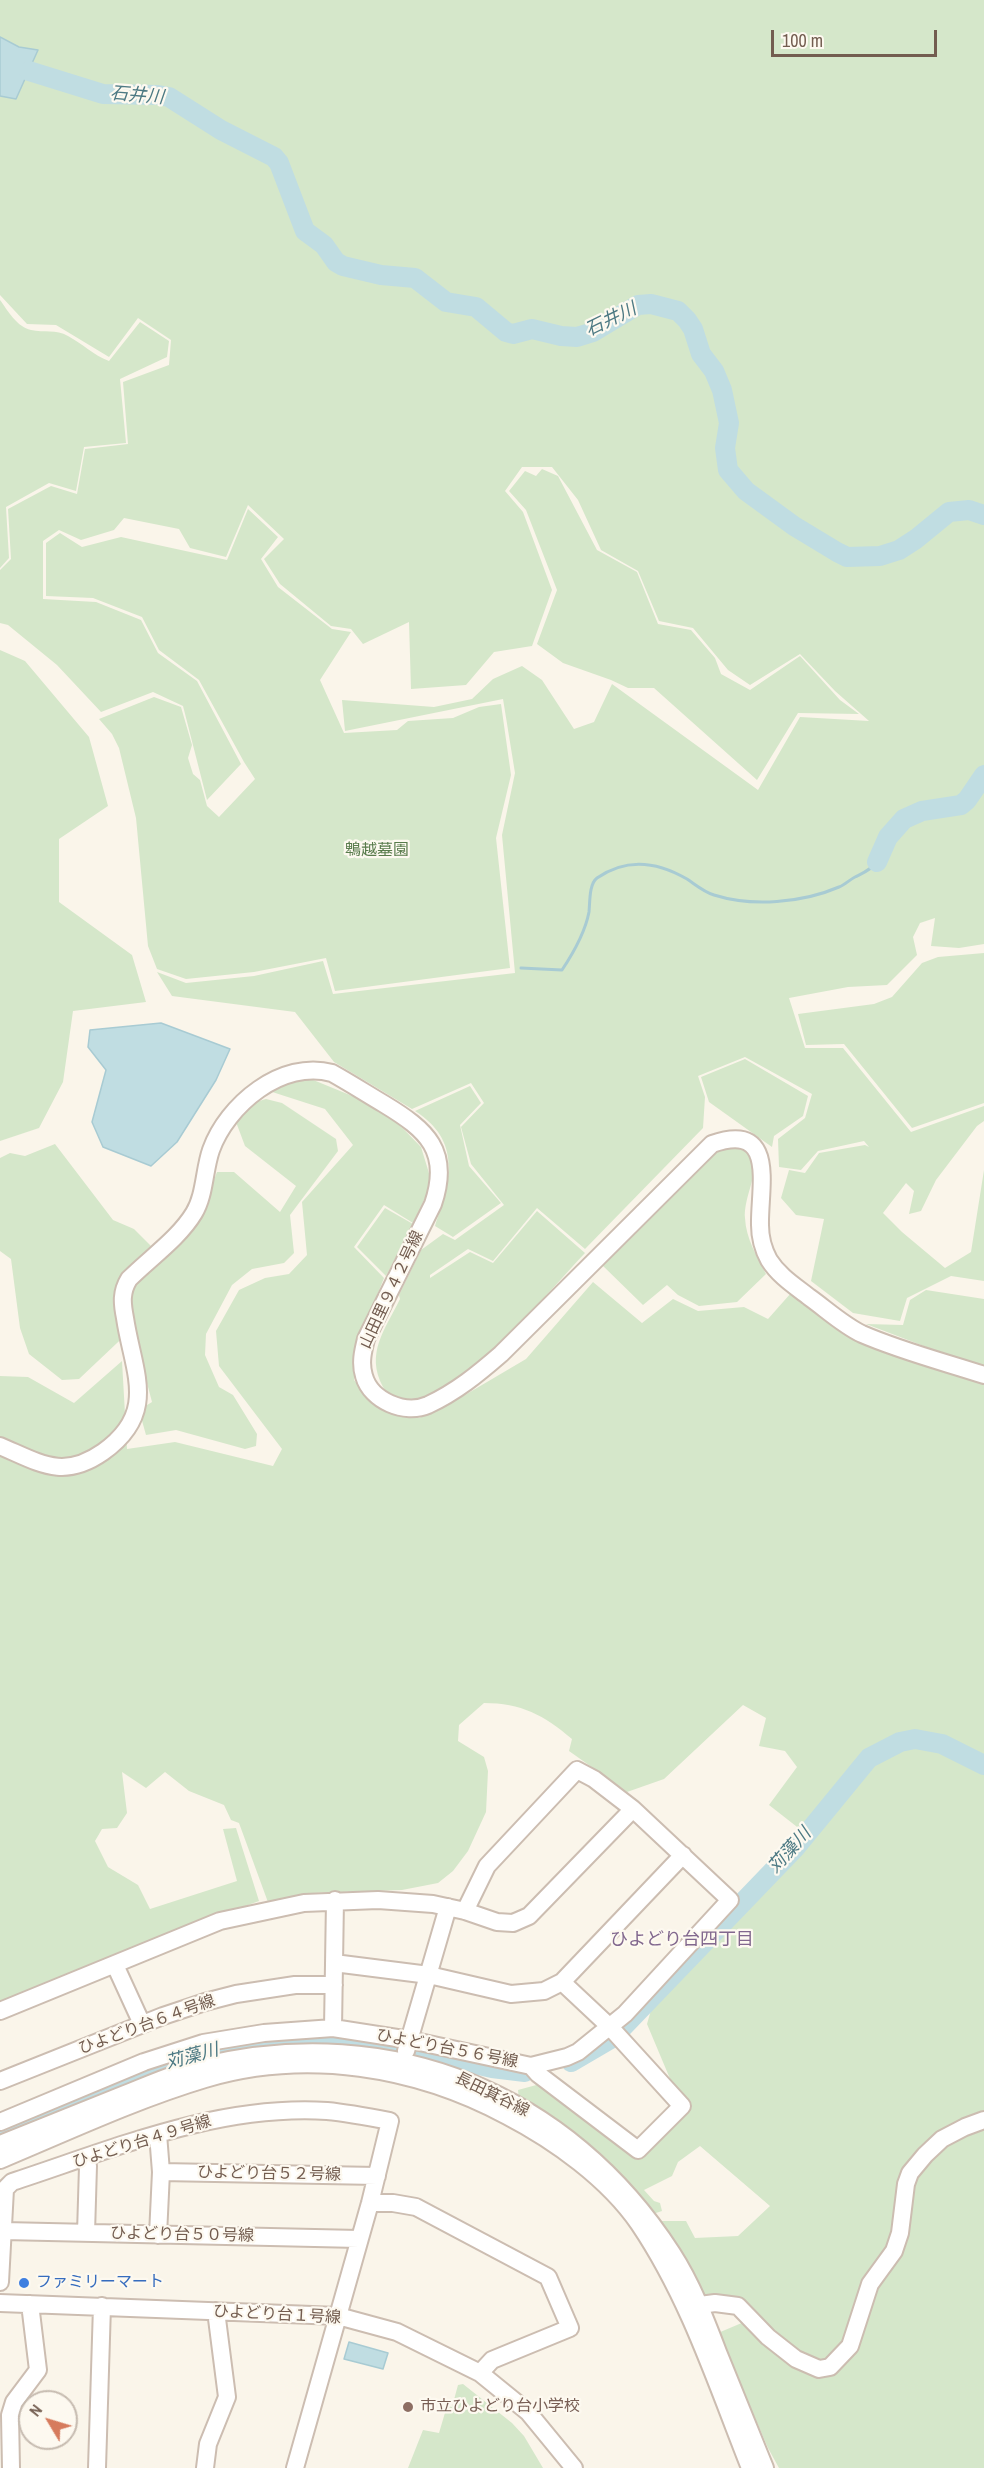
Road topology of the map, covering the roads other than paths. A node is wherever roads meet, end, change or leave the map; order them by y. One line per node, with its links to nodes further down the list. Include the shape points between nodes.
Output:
1 (984, 1375): 2 (street, 山田里９４２号線, via 860,1333 788,1281 770,1262 761,1241 761,1160 756,1150 740,1140 724,1140 712,1144 465,1385 427,1406 413,1409 393,1405 373,1393 364,1378 362,1356 366,1339 433,1204 439,1186 438,1158 426,1134 411,1120 333,1073 321,1070 293,1073 240,1103 211,1150 196,1210 124,1288 127,1334 139,1382 137,1410 125,1430 90,1460 67,1468 43,1464)
2 (0, 1446)
3 (633, 1809): 4 (street, ひよどり台５６号線); 7 (street, via 529,1916 513,1923 497,1922); 7 (street, ひよどり台５６号線, via 577,1770 487,1866)
4 (683, 1855): 11 (street); 15 (street, ひよどり台５６号線, via 730,1900)
5 (335, 1900): 6 (street); 8 (street); 9 (street, via 220,1921)
6 (447, 1907): 7 (street); 10 (street)
7 (465, 1911)
8 (334, 1963): 10 (street); 12 (street)
9 (115, 1965): 13 (street); 14 (street)
10 (429, 1975): 11 (street, via 511,1994 544,1991); 17 (street)
11 (562, 1982): 15 (street)
12 (334, 1985): 14 (street, ひよどり台６４号線, via 295,1985 236,1994); 16 (street)
13 (0, 2011)
14 (142, 2024): 20 (street, ひよどり台６４号線)
15 (610, 2027): 18 (street, ひよどり台５６号線, via 578,2052); 18 (street, via 682,2106 638,2150)
16 (333, 2028): 17 (street, ひよどり台５６号線); 22 (street, ひよどり台５６号線, via 203,2043 144,2062)
17 (410, 2040): 18 (street, ひよどり台５６号線); 19 (street)
18 (531, 2066)
19 (400, 2068): 24 (street, 長田箕谷線, via 329,2052 243,2057 148,2085); 26 (street, 長田箕谷線, via 290,2065 207,2078); 37 (street, 長田箕谷線, via 479,2085 546,2122 588,2153 645,2216 673,2254); 47 (street, 長田箕谷線, via 473,2098 538,2133 613,2194 637,2222 685,2305)
20 (0, 2081)
21 (984, 2120): 37 (street, via 942,2139 910,2173 894,2251 870,2284 850,2346 830,2367 819,2369 796,2359 738,2306 716,2302)
22 (0, 2122)
23 (158, 2134): 25 (street, ひよどり台４９号線); 27 (street); 28 (street, ひよどり台４９号線, via 220,2118 277,2112 324,2111 390,2121)
24 (0, 2144)
25 (85, 2158): 30 (street, ひよどり台４９号線, via 12,2182 5,2189); 31 (street)
26 (0, 2160)
27 (161, 2172): 28 (street, ひよどり台５２号線); 32 (street)
28 (377, 2176): 29 (street, ひよどり台４９号線)
29 (370, 2203): 33 (street, ひよどり台４９号線); 41 (street, via 416,2207 548,2277 570,2328 492,2360)
30 (4, 2231): 31 (street, ひよどり台５０号線); 34 (street, ひよどり台４９号線)
31 (86, 2233): 32 (street, ひよどり台５０号線)
32 (158, 2235): 33 (street, ひよどり台５０号線)
33 (359, 2240): 40 (street, ひよどり台４９号線)
34 (0, 2282)
35 (0, 2303): 36 (street, ひよどり台１号線)
36 (30, 2304): 38 (street, ひよどり台１号線); 42 (street, via 38,2370 14,2402 10,2415)
37 (700, 2305): 48 (street, 長田箕谷線)
38 (102, 2306): 39 (street, ひよどり台１号線); 43 (street)
39 (216, 2311): 40 (street, ひよどり台１号線); 44 (street, via 227,2397 208,2444)
40 (338, 2316): 41 (street, ひよどり台１号線, via 397,2332); 45 (street, ひよどり台４９号線)
41 (480, 2373): 46 (street, ひよどり台１号線, via 528,2412)
42 (11, 2468)
43 (97, 2468)
44 (205, 2468)
45 (295, 2468)
46 (574, 2468)
47 (750, 2468)
48 (765, 2468)

